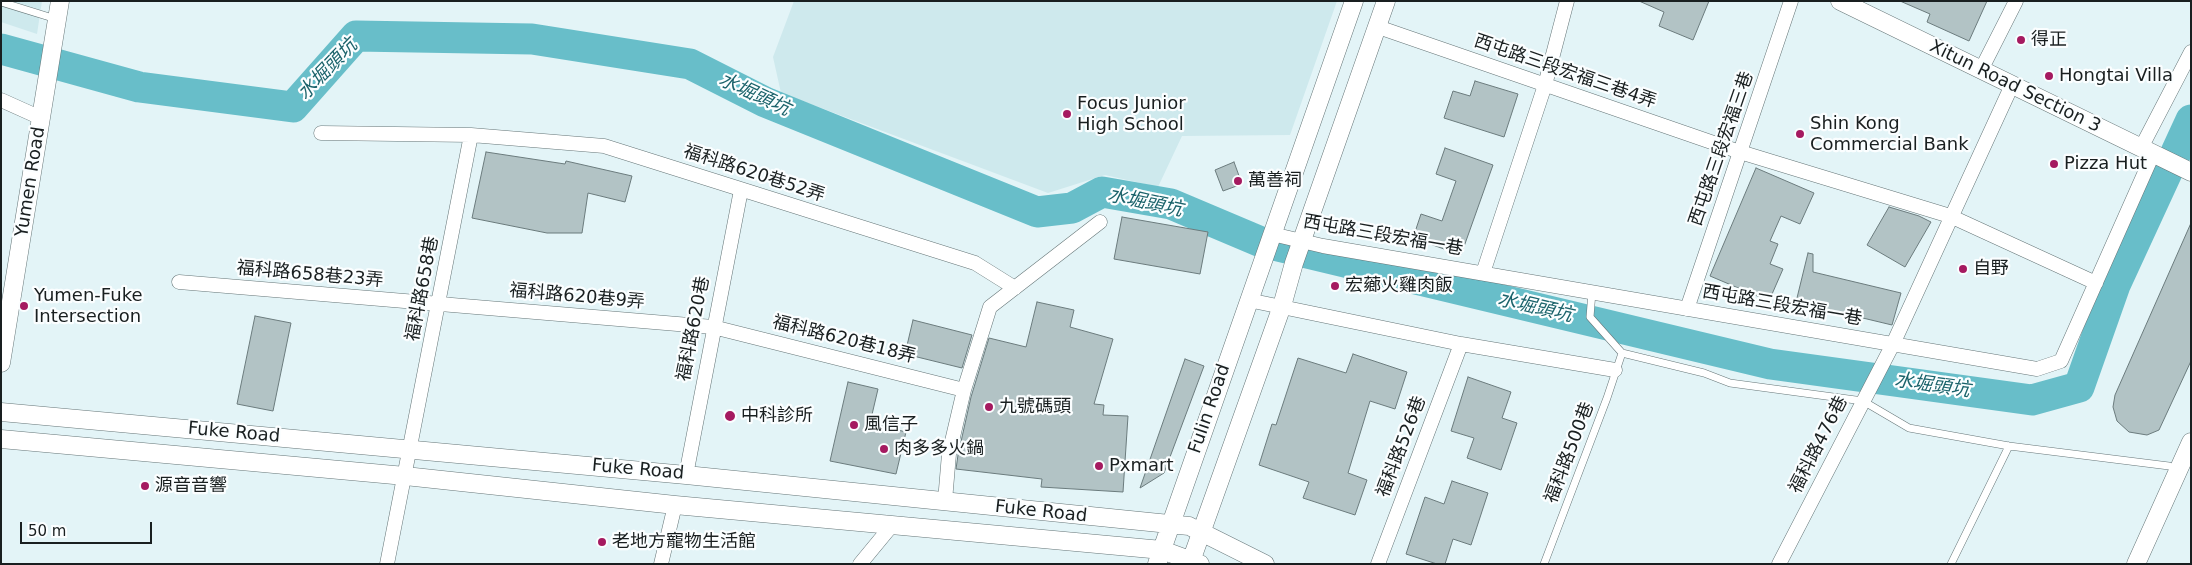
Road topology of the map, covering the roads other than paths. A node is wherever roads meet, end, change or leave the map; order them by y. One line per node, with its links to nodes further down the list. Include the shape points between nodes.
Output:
1 (60, 1): 9 (street, Yumen Road)
2 (1354, 1): 25 (street)
3 (1386, 1): 10 (street)
4 (1567, 1): 13 (street)
5 (1792, 1): 19 (street, 西屯路三段宏福三巷)
6 (1840, 1): 12 (street, Xitun Road Section 3)
7 (2016, 1): 12 (street)
8 (1, 2): 9 (lane)
9 (56, 28): 16 (street, Yumen Road)
10 (1378, 28): 13 (street, 西屯路三段宏福三巷4弄); 26 (street)
11 (2191, 52): 20 (street, 西屯路三段宏福一巷)
12 (1981, 70): 14 (street, Xitun Road Section 3)
13 (1545, 85): 19 (street, 西屯路三段宏福三巷4弄); 27 (street)
14 (2012, 85): 20 (street, Xitun Road Section 3); 23 (street, 福科路476巷)
15 (1, 100): 16 (street)
16 (41, 118): 40 (street, Yumen Road)
17 (321, 133): 18 (street, 福科路620巷52弄)
18 (471, 135): 22 (street, 福科路620巷52弄, via 604,146); 33 (street, 福科路658巷)
19 (1740, 152): 23 (street, 西屯路三段宏福三巷4弄); 35 (street, 西屯路三段宏福三巷)
20 (2152, 154): 21 (street, Xitun Road Section 3); 29 (street, 西屯路三段宏福一巷)
21 (2188, 171)
22 (741, 190): 30 (street, 福科路620巷52弄, via 975,264); 36 (street, 福科路620巷)
23 (1950, 216): 29 (street, 西屯路三段宏福三巷4弄); 38 (street, 福科路476巷)
24 (1100, 222): 30 (street)
25 (1272, 234): 26 (street, 西屯路三段宏福一巷); 32 (street, Fulin Road)
26 (1302, 241): 27 (street, 西屯路三段宏福一巷); 34 (street, Fulin Road)
27 (1483, 273): 31 (street, 西屯路三段宏福一巷)
28 (179, 282): 33 (street, 福科路658巷23弄)
29 (2096, 283): 38 (street, 西屯路三段宏福一巷, via 2061,361 2037,369)
30 (1015, 288): 42 (street, via 990,307)
31 (1592, 292): 35 (street, 西屯路三段宏福一巷); 39 (lane, via 1590,317)
32 (1248, 300): 34 (street); 55 (street, Fulin Road)
33 (438, 305): 36 (street, 福科路620巷9弄); 48 (street, 福科路658巷)
34 (1282, 306): 37 (street); 56 (street, Fulin Road)
35 (1687, 309): 38 (street, 西屯路三段宏福一巷)
36 (714, 327): 42 (street, 福科路620巷18弄); 50 (street, 福科路620巷)
37 (1461, 344): 41 (street); 63 (street, 福科路526巷)
38 (1891, 348): 43 (street, 福科路476巷)
39 (1622, 353): 41 (lane, 福科路500巷); 43 (lane, via 1704,373 1730,383)
40 (1, 364)
41 (1615, 370): 64 (lane, 福科路500巷)
42 (964, 390): 52 (street, via 949,454)
43 (1863, 402): 47 (lane, via 1909,428); 65 (street, 福科路476巷)
44 (1, 412): 48 (street, Fuke Road)
45 (1, 439): 51 (street, Fuke Road)
46 (2191, 442): 49 (street)
47 (2009, 446): 49 (lane, via 2169,466); 66 (lane)
48 (410, 449): 50 (street, Fuke Road); 51 (street, 福科路658巷)
49 (2184, 472): 67 (street)
50 (686, 475): 52 (street, Fuke Road)
51 (405, 476): 53 (street, Fuke Road); 59 (street, 福科路658巷)
52 (945, 501): 55 (street, Fuke Road)
53 (675, 505): 54 (street, Fuke Road); 60 (street)
54 (893, 524): 57 (street, Fuke Road); 61 (street)
55 (1170, 524): 56 (street, Fuke Road, via 1189,526); 57 (street, Fulin Road)
56 (1201, 532): 58 (street, Fulin Road); 62 (street, Fuke Road)
57 (1160, 557): 58 (street, Fuke Road)
58 (1194, 562)
59 (387, 564)
60 (661, 564)
61 (860, 564)
62 (1265, 564)
63 (1378, 564)
64 (1544, 564)
65 (1779, 564)
66 (1951, 564)
67 (2136, 564)

